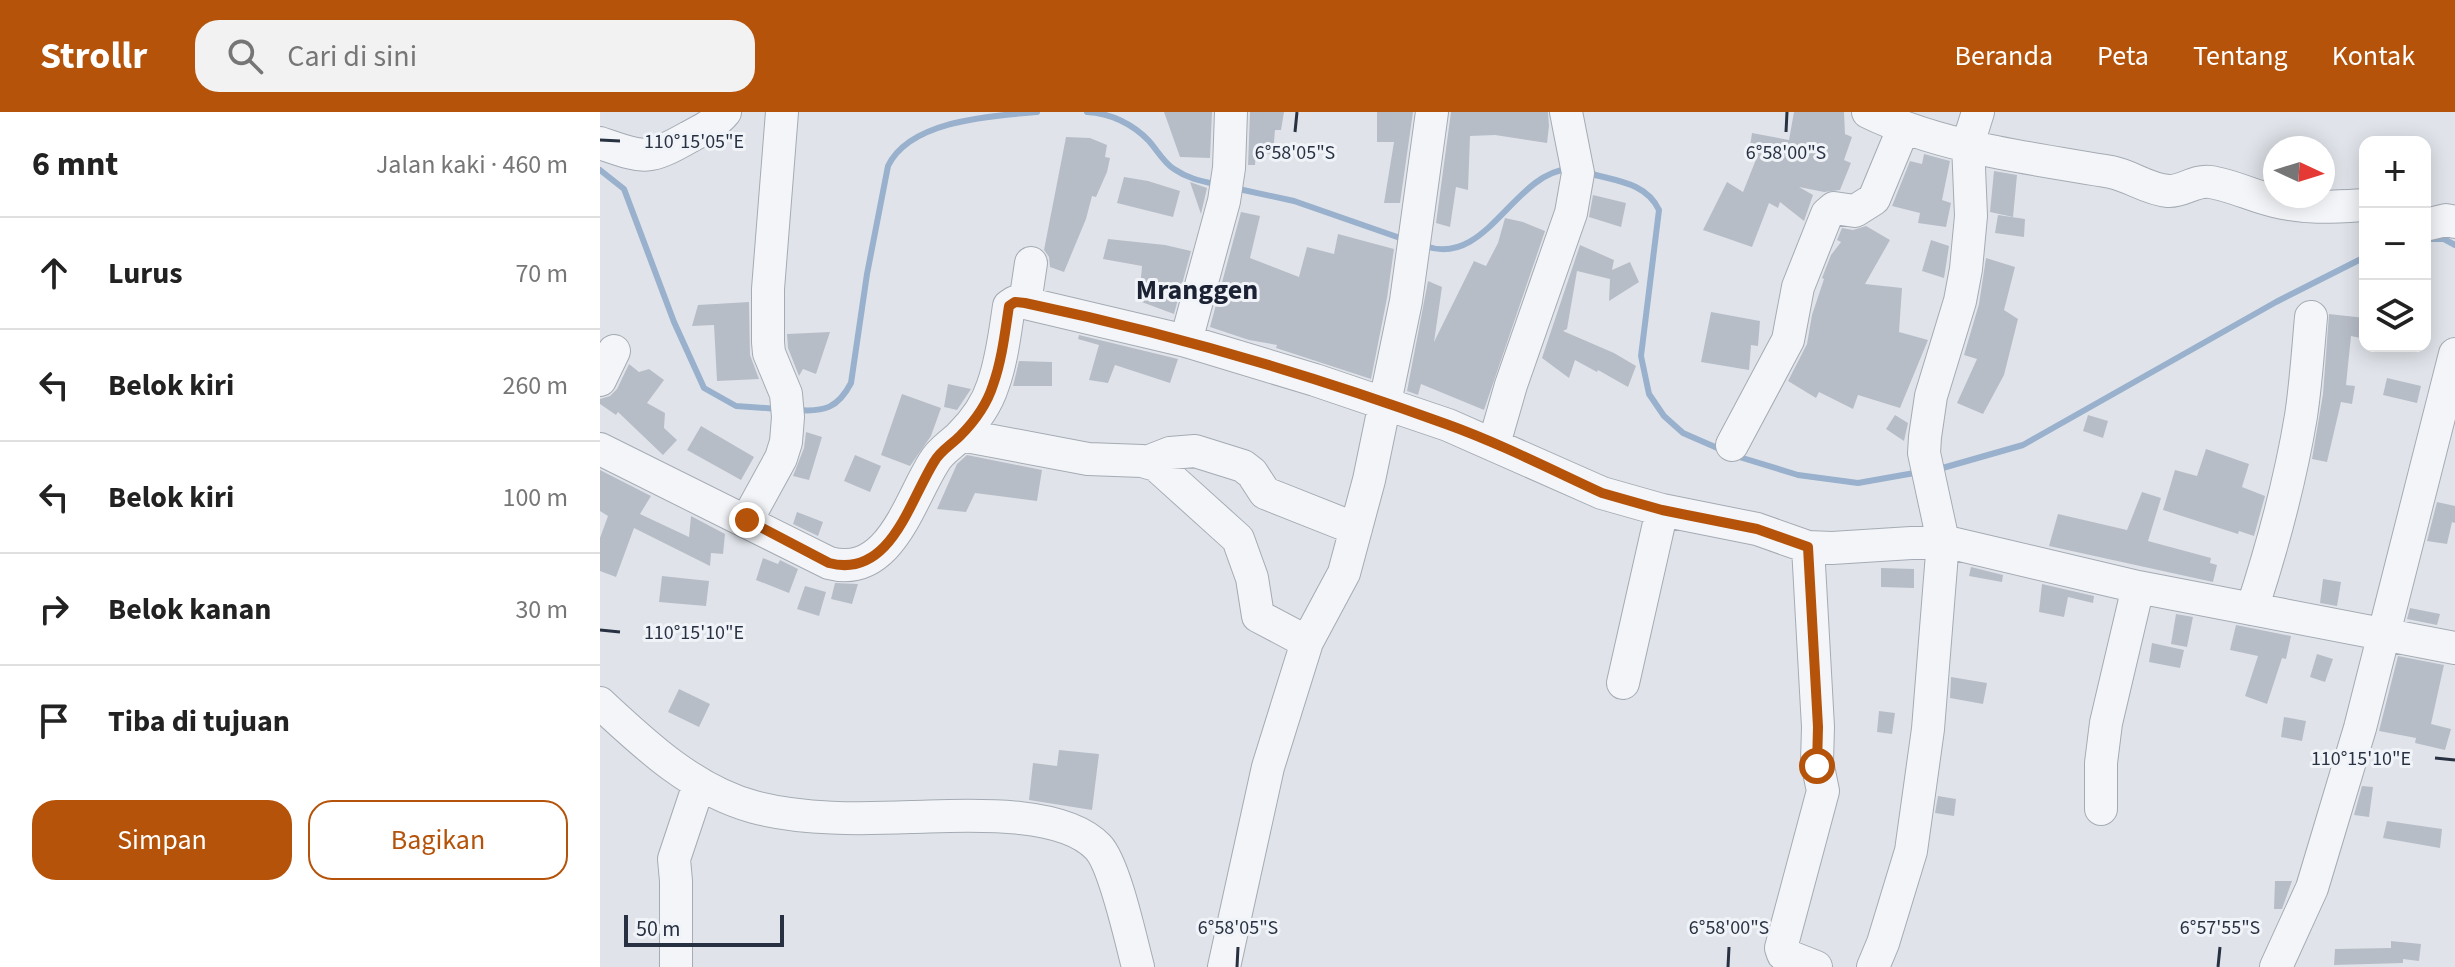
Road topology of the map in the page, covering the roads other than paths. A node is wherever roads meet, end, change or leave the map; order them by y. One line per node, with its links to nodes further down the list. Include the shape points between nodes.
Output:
1 (725, 112): 9 (street, via 660,154 634,155)
2 (782, 112): 28 (street, via 768,342 787,406 786,442)
3 (1231, 112): 17 (street, via 1224,201)
4 (1432, 112): 21 (street, via 1406,301)
5 (1868, 112): 8 (street)
6 (1978, 112): 10 (street)
7 (1568, 127): 23 (street, via 1578,173 1571,213)
8 (1903, 129): 10 (street); 24 (street, via 1874,199 1855,211 1834,208 1827,214 1798,287 1788,340)
9 (600, 143)
10 (1968, 144): 11 (street, via 2120,174 2152,188 2176,191 2210,182 2312,209); 30 (street, via 1971,216 1966,269 1931,396 1924,453)
11 (2359, 205)
12 (2455, 222): 13 (street)
13 (2431, 224)
14 (1031, 263): 15 (street)
15 (1025, 303): 17 (street); 22 (street, via 1009,306 993,385)
16 (2311, 317): 33 (street, via 2289,479)
17 (1186, 341): 21 (street)
18 (614, 351): 20 (street)
19 (2455, 354): 34 (street)
20 (600, 380)
21 (1385, 403): 23 (street); 29 (street)
22 (961, 435): 26 (street, via 1088,459); 28 (street, via 934,461 885,547 861,563 829,563)
23 (1494, 444): 27 (street, via 1602,493)
24 (1732, 445)
25 (600, 449): 28 (street)
26 (1147, 462): 29 (street, via 1195,451 1222,459 1252,473 1265,493); 35 (street, via 1238,539 1258,616)
27 (1662, 510): 31 (street, via 1757,529); 37 (street)
28 (747, 520)
29 (1356, 529): 35 (street, via 1344,573)
30 (1943, 541): 31 (street); 32 (street); 45 (street, via 1928,729 1911,851)
31 (1808, 547): 44 (street, via 1817,762 1823,791 1781,948 1783,954)
32 (2138, 587): 33 (street); 40 (street, via 2106,723)
33 (2252, 609): 34 (street)
34 (2383, 633): 36 (street); 46 (street, via 2312,888)
35 (1307, 642): 43 (street, via 1268,767)
36 (2455, 648)
37 (1623, 683)
38 (600, 703): 39 (street)
39 (699, 784): 41 (street, via 674,859); 42 (street, via 777,813 956,814 1071,828 1099,848)
40 (2101, 809)
41 (676, 967)
42 (1138, 967)
43 (1224, 967)
44 (1816, 967)
45 (1873, 967)
46 (2276, 967)

